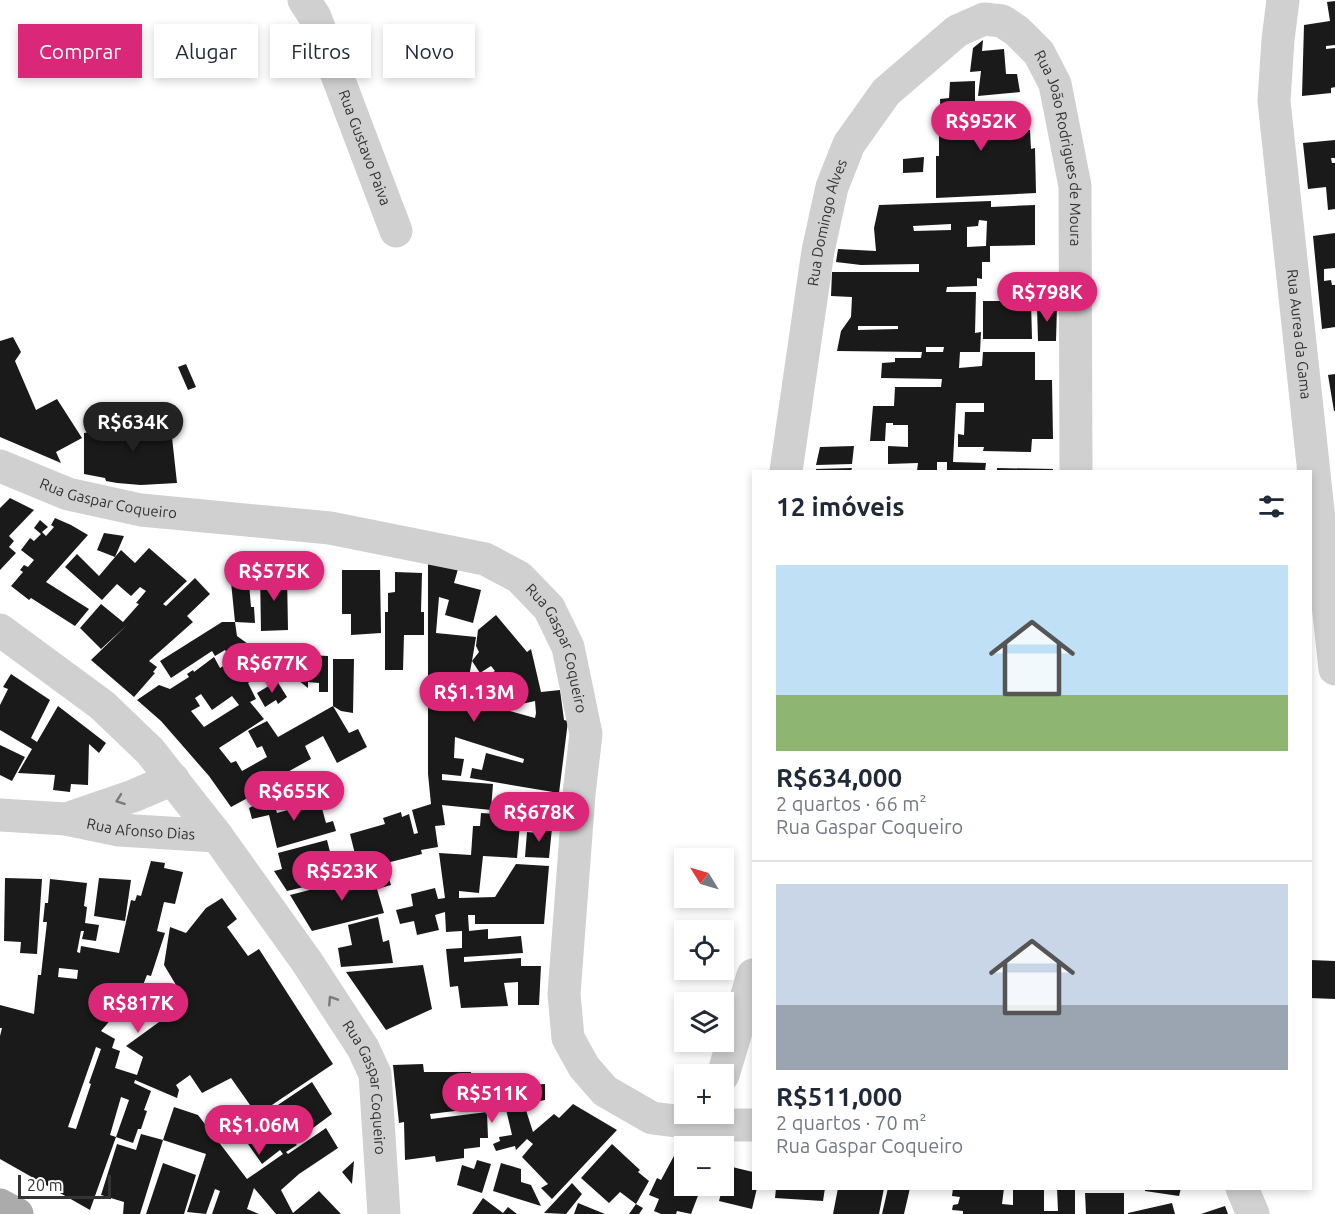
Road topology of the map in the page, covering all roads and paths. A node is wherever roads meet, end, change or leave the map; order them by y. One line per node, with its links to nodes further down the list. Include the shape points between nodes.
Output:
1 (304, 0): 4 (street, Rua Gustavo Paiva, via 315,17)
2 (1283, 0): 9 (street, Rua Aurea da Gama, via 1274,101)
3 (969, 25): 6 (street, Rua Domingo Alves, via 886,92 849,144 832,187 818,251); 7 (street, Rua João Rodrigues de Moura, via 984,19 1002,21 1017,31 1039,53 1055,84 1075,186)
4 (396, 231)
5 (0, 466): 16 (street, Rua Gaspar Coqueiro, via 68,494 141,510 330,528 485,559 519,577 549,608 568,647 585,734 564,994 568,1038 584,1067 605,1091 652,1118)
6 (786, 470)
7 (1076, 470)
8 (0, 630): 10 (street, Rua Gaspar Coqueiro, via 102,705)
9 (1335, 669)
10 (173, 778): 12 (street, Rua Afonso Dias, one-way to 12); 13 (street, Rua Gaspar Coqueiro)
11 (0, 815): 12 (street, Rua Afonso Dias)
12 (66, 819): 13 (street, Rua Afonso Dias, via 119,830)
13 (218, 836): 22 (street, Rua Gaspar Coqueiro, one-way to 13, via 375,1074 363,1048 313,972)
14 (752, 978): 15 (street)
15 (726, 1064)
16 (674, 1118)
17 (734, 1122): 18 (street, Rua Gaspar Coqueiro)
18 (752, 1125)
19 (1243, 1190): 23 (street)
20 (0, 1205): 21 (main road)
21 (17, 1214)
22 (384, 1214)
23 (1253, 1214)

